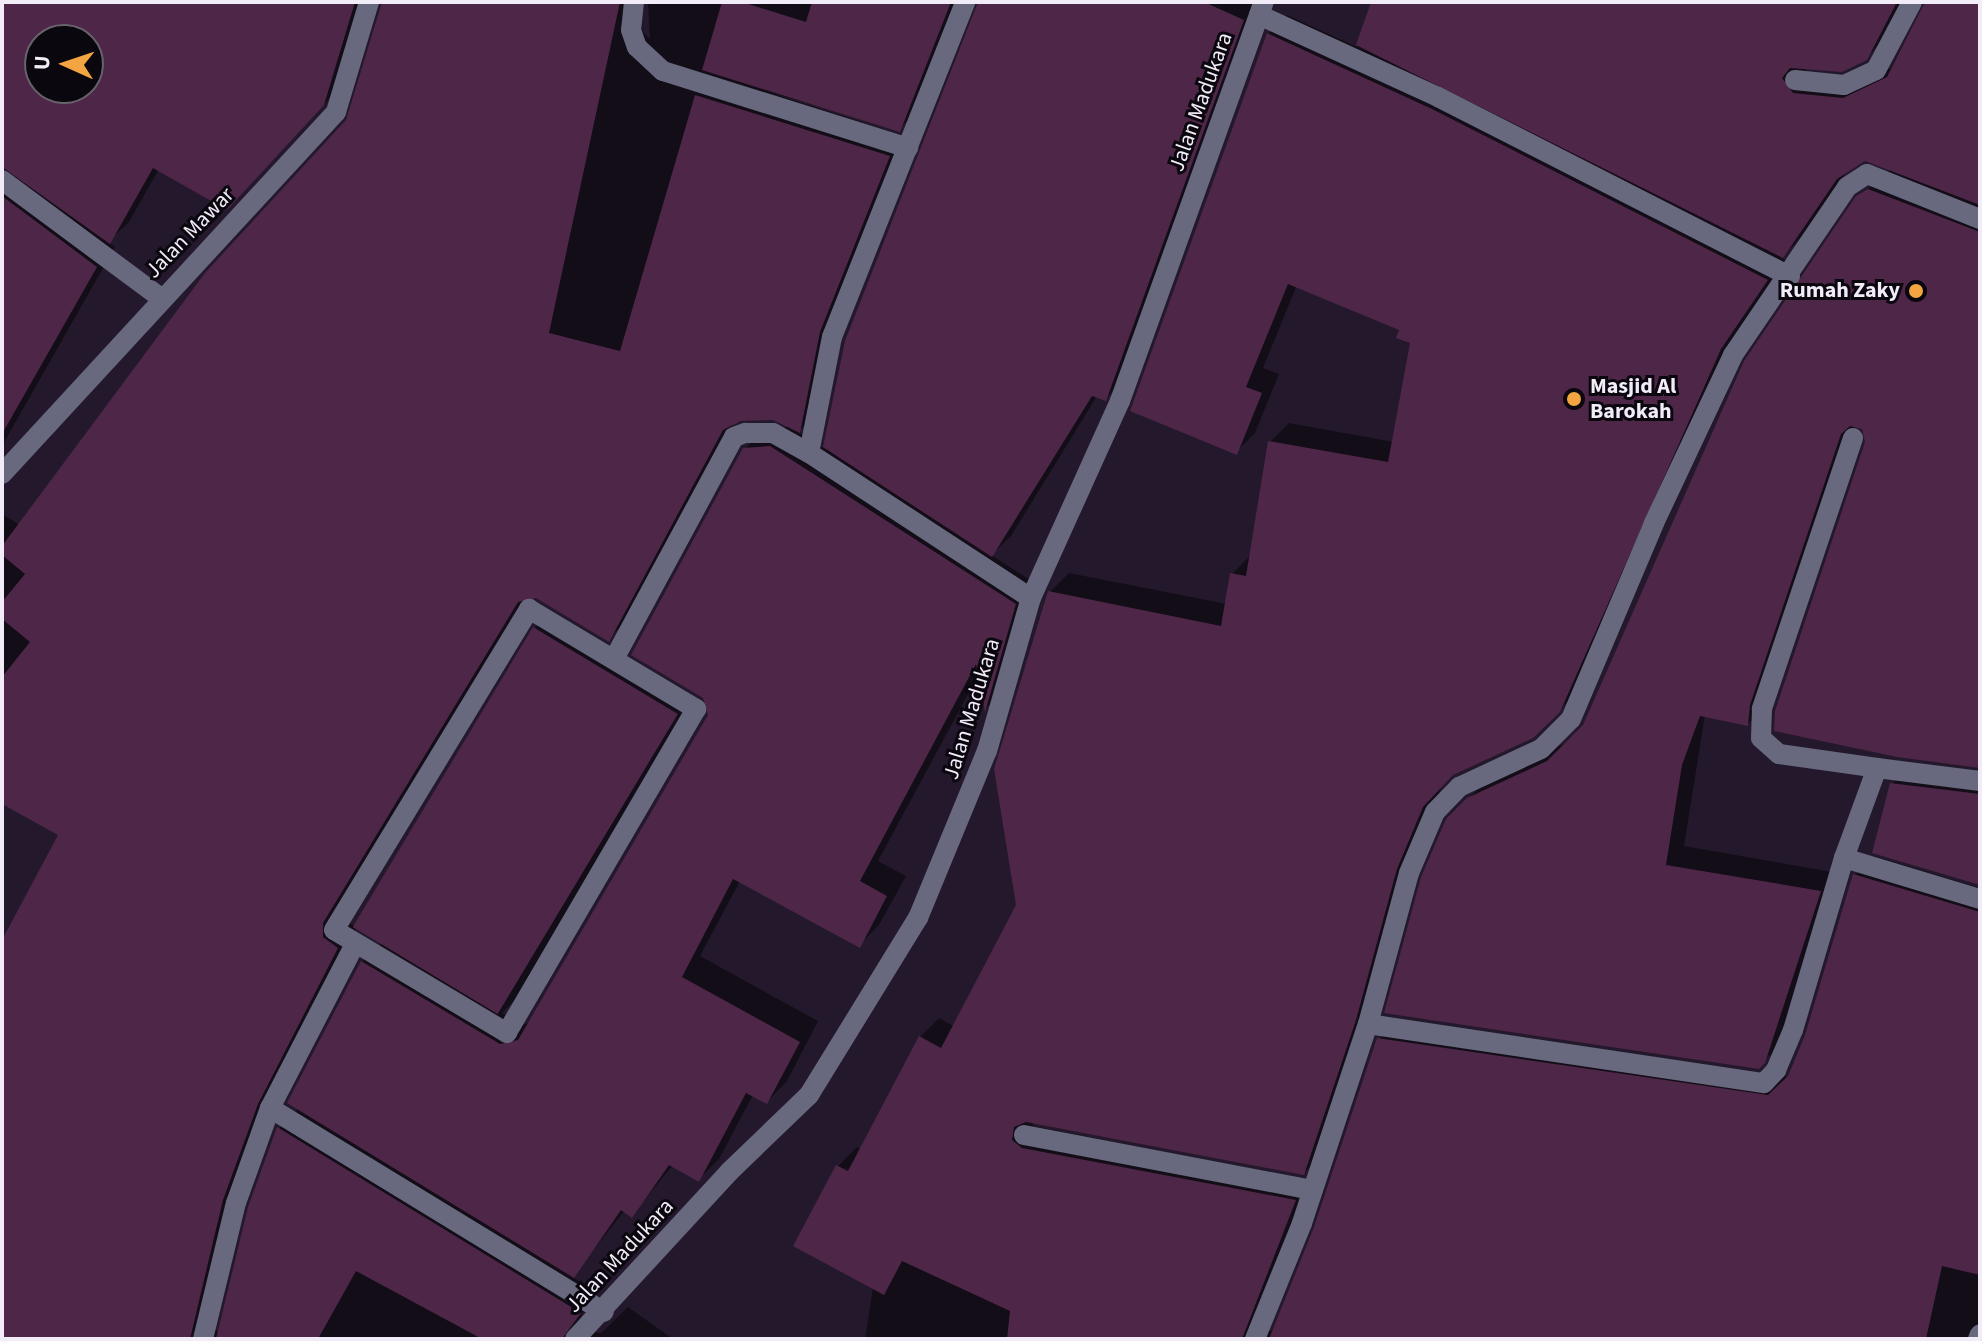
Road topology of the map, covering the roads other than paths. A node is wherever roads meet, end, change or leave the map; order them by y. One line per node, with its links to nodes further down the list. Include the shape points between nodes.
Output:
1 (369, 2): 11 (street, Jalan Mawar, via 336,112)
2 (634, 2): 7 (street, via 631,30 637,47 663,71)
3 (965, 2): 7 (street)
4 (1912, 2): 6 (street, via 1876,70 1844,85)
5 (1261, 8): 10 (street); 15 (street, Jalan Madukara, via 1120,401)
6 (1795, 80)
7 (908, 148): 13 (street, via 832,337)
8 (2, 180): 11 (street)
9 (1980, 219): 10 (street, via 1867,174 1847,187)
10 (1790, 276): 22 (street, via 1733,355 1571,719 1541,749 1459,787 1435,812 1409,873)
11 (161, 298): 14 (street, Jalan Mawar)
12 (1853, 438): 17 (street, via 1762,709 1761,738 1779,754)
13 (809, 453): 15 (street); 16 (street, via 773,433 734,437)
14 (2, 474)
15 (1031, 598): 26 (street, Jalan Madukara, via 954,841 889,972 809,1095 729,1172)
16 (614, 659): 21 (street, via 529,609 334,930); 21 (street, via 696,709 507,1033)
17 (1877, 768): 18 (street); 19 (street)
18 (1980, 781)
19 (1844, 858): 20 (street); 22 (street, via 1793,1030 1776,1070 1764,1083)
20 (1980, 899)
21 (355, 944): 23 (street)
22 (1368, 1024): 25 (street)
23 (270, 1108): 26 (street); 27 (street, via 236,1203)
24 (1024, 1135): 25 (street)
25 (1313, 1190): 29 (street)
26 (604, 1312): 28 (street, Jalan Madukara)
27 (203, 1339)
28 (575, 1339)
29 (1255, 1339)

